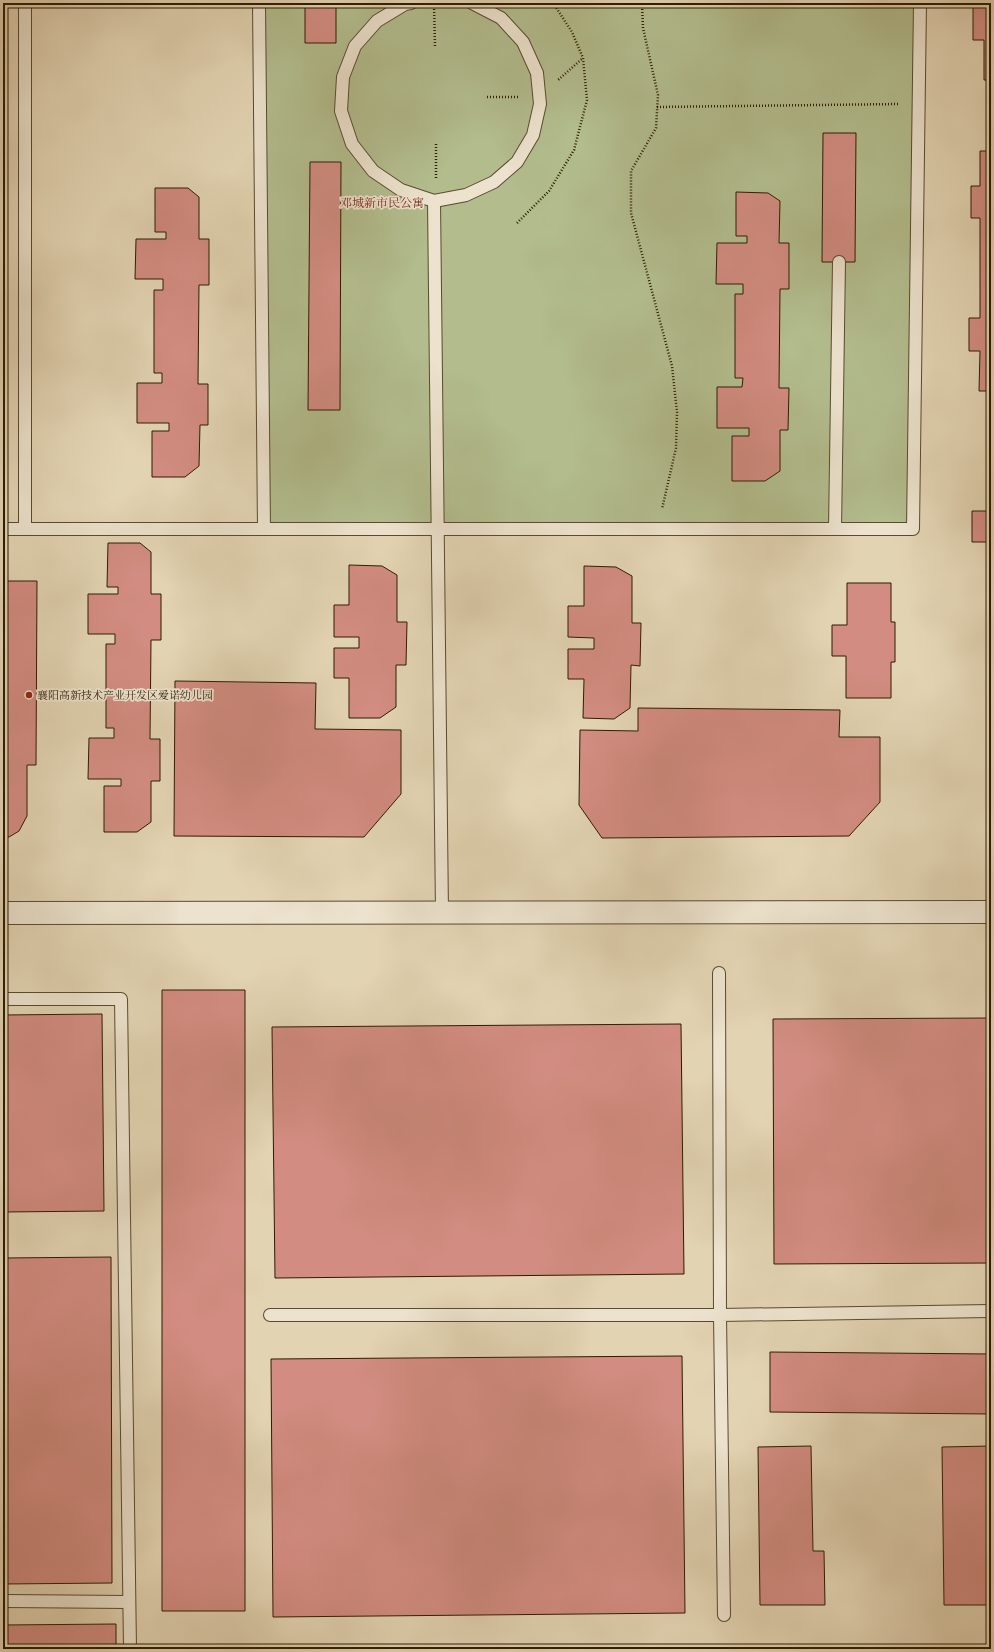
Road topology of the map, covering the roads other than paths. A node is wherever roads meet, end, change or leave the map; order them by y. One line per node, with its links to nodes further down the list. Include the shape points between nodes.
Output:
1 (25, 3): 9 (lane)
2 (259, 3): 10 (lane)
3 (411, 3): 6 (lane, via 377,21 355,46 343,77 341,111 352,144 373,172 401,190)
4 (472, 3): 6 (lane, via 501,18 523,42 537,73 540,104 533,135 518,162 494,182 466,195)
5 (920, 3): 12 (lane, via 913,528)
6 (435, 201): 11 (lane)
7 (840, 262): 12 (lane)
8 (3, 528): 9 (lane)
9 (25, 528): 10 (lane)
10 (264, 528): 11 (lane)
11 (438, 528): 12 (lane); 15 (lane)
12 (835, 528)
13 (991, 912): 15 (street)
14 (3, 913): 15 (street)
15 (442, 913)
16 (719, 973): 20 (lane)
17 (3, 998): 22 (lane, via 121,999)
18 (991, 1311): 20 (lane)
19 (270, 1315): 20 (lane)
20 (720, 1315): 23 (lane)
21 (3, 1601): 22 (lane)
22 (130, 1602): 24 (lane)
23 (724, 1615)
24 (130, 1649)

